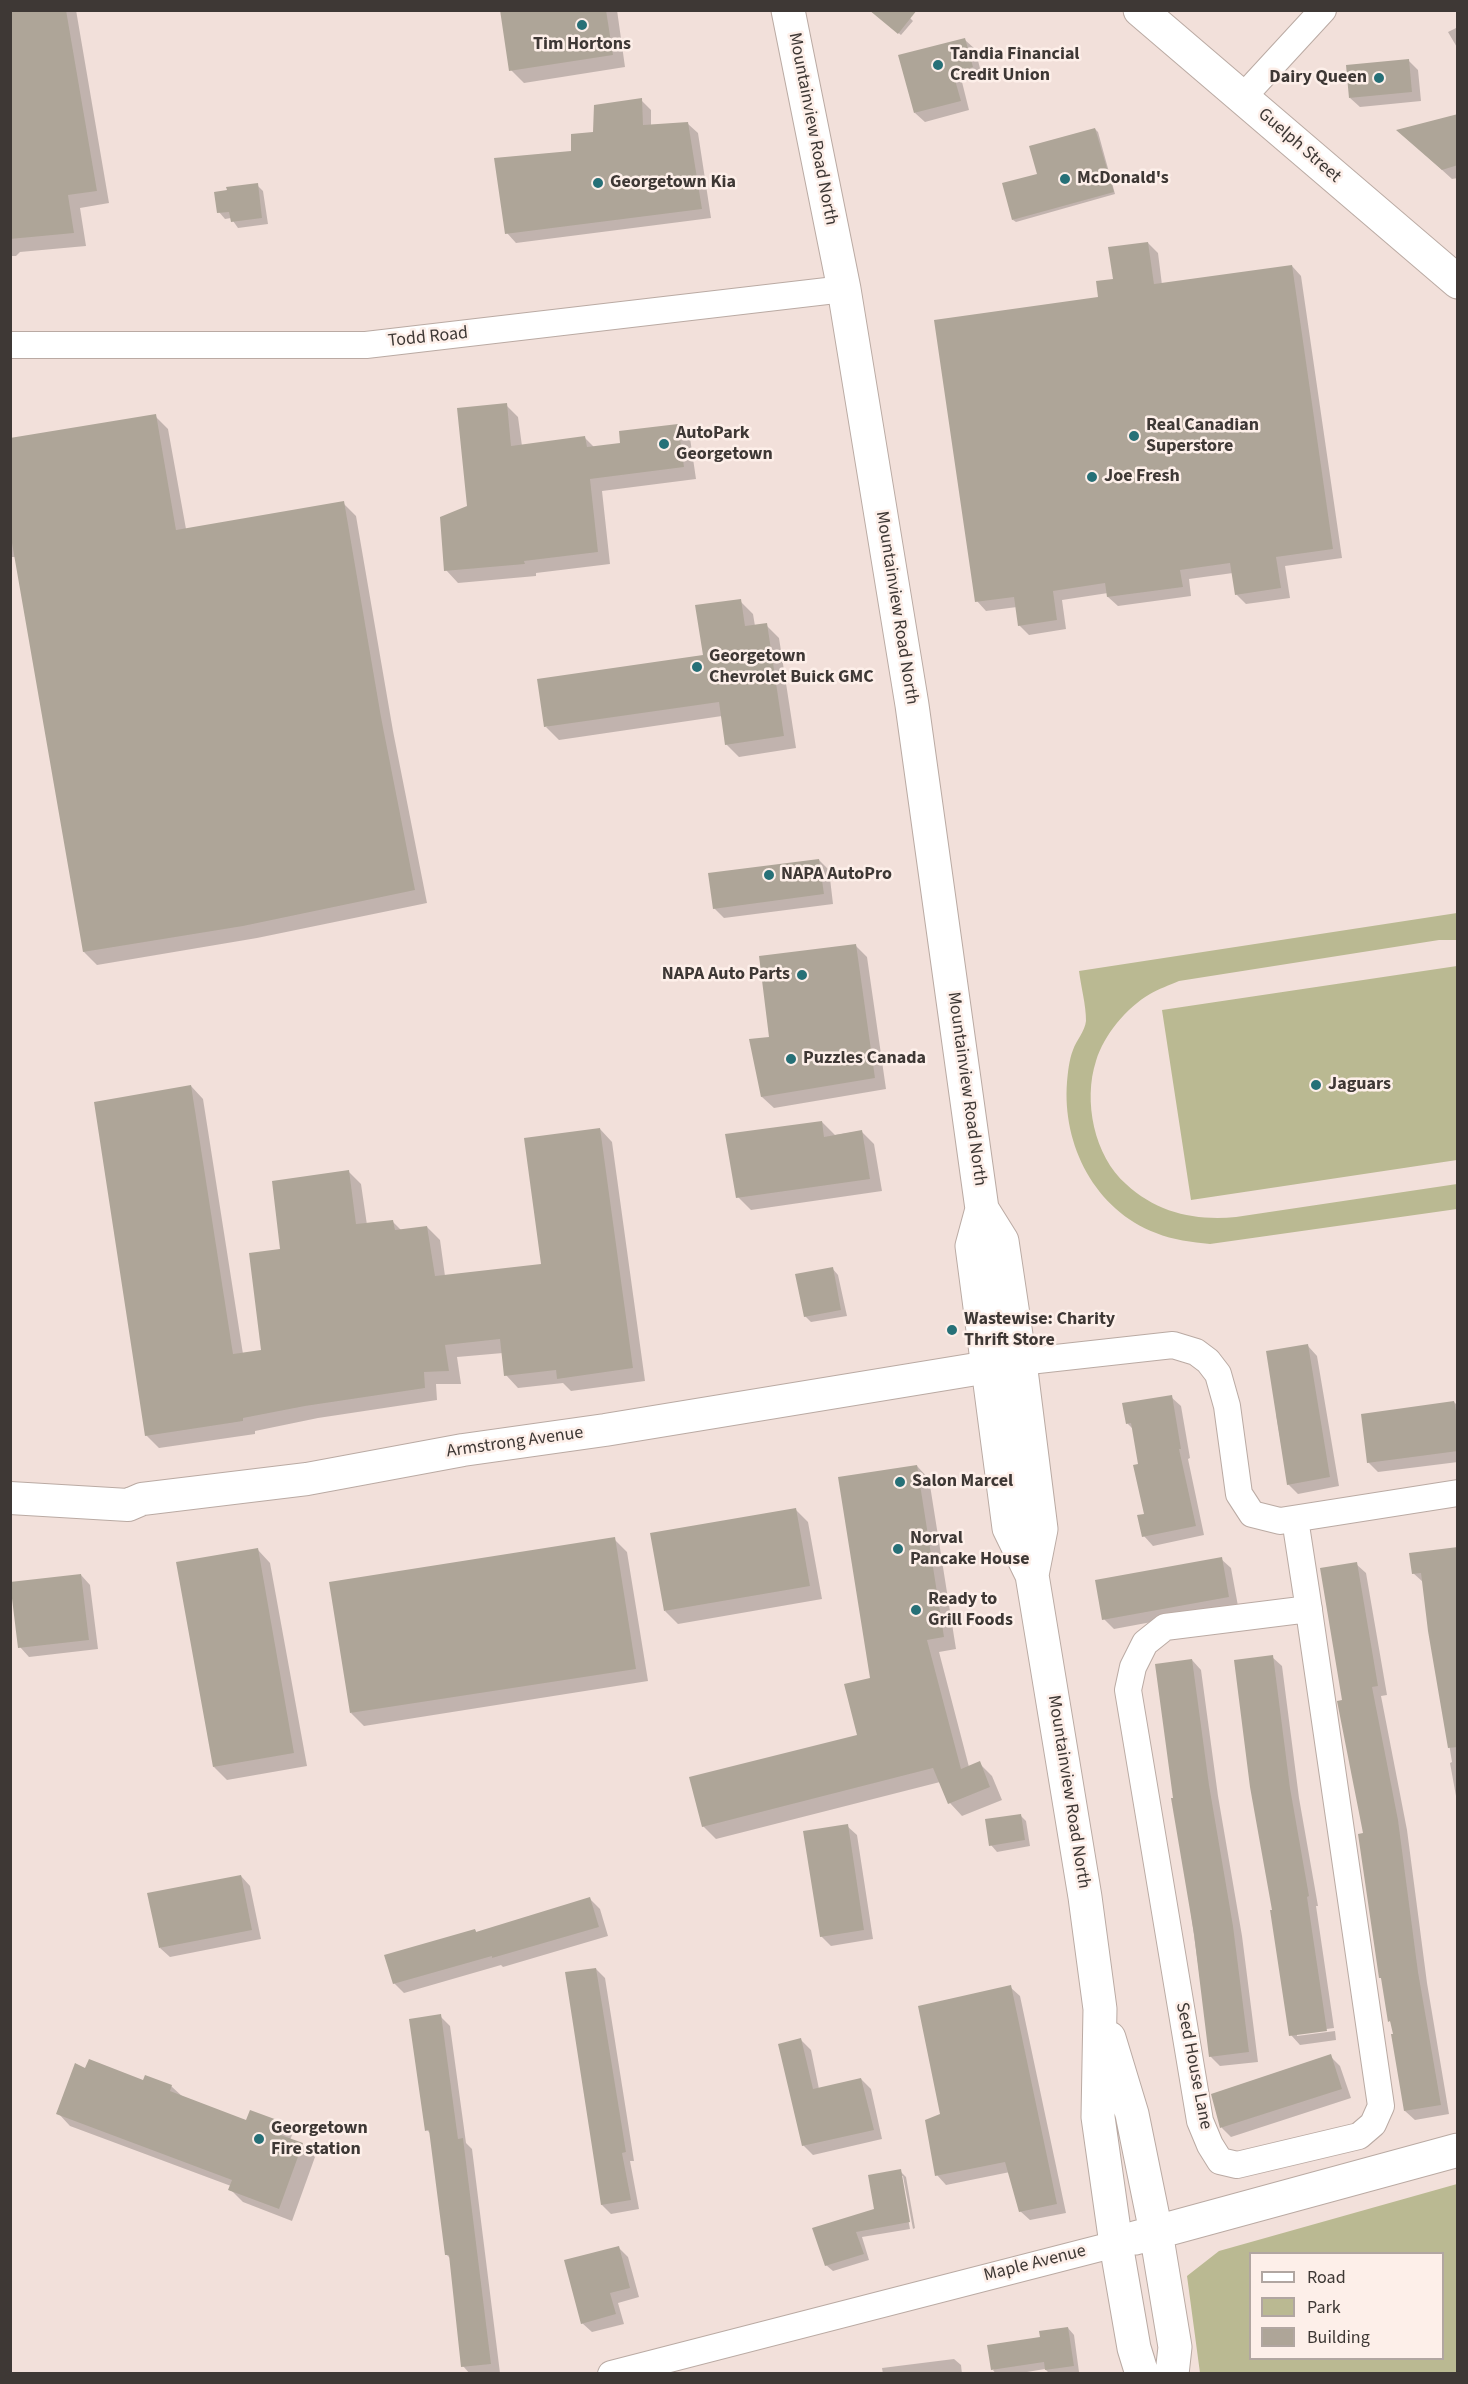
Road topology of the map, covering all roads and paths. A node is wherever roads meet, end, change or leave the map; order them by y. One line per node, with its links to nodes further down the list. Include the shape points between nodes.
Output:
1 (788, 10): 6 (main road, Mountainview Road North)
2 (1140, 10): 4 (main road, Guelph Street)
3 (1323, 10): 4 (street)
4 (1242, 98): 5 (main road, Guelph Street)
5 (1458, 282)
6 (844, 289): 7 (street, Todd Road, via 366,345); 8 (main road, Mountainview Road North, via 912,705 982,1209 1002,1241)
7 (10, 345)
8 (1004, 1365): 10 (street, Armstrong Avenue, via 463,1450 307,1479 142,1499 128,1505); 11 (street, via 1173,1345 1196,1352 1218,1374 1227,1406 1239,1494 1252,1514 1280,1521); 13 (main road, Mountainview Road North, via 1041,1529 1032,1575)
9 (1458, 1493): 11 (street)
10 (10, 1498)
11 (1294, 1518): 12 (street, Seed House Lane)
12 (1309, 1609): 12 (street, Seed House Lane, via 1165,1627 1145,1643 1133,1667 1128,1690 1200,2121 1220,2161 1237,2165 1359,2136 1373,2124 1381,2106)
13 (1100, 2009): 15 (main road, Mountainview Road North, via 1132,2114); 16 (main road, Mountainview Road North, via 1098,2117)
14 (1458, 2150): 15 (main road, Maple Avenue)
15 (1156, 2232): 16 (main road, Maple Avenue); 19 (main road, Mountainview Road North, via 1175,2347)
16 (1116, 2244): 17 (street, Maple Avenue); 18 (main road, Mountainview Road North)
17 (611, 2373)
18 (1142, 2373)
19 (1172, 2373)

